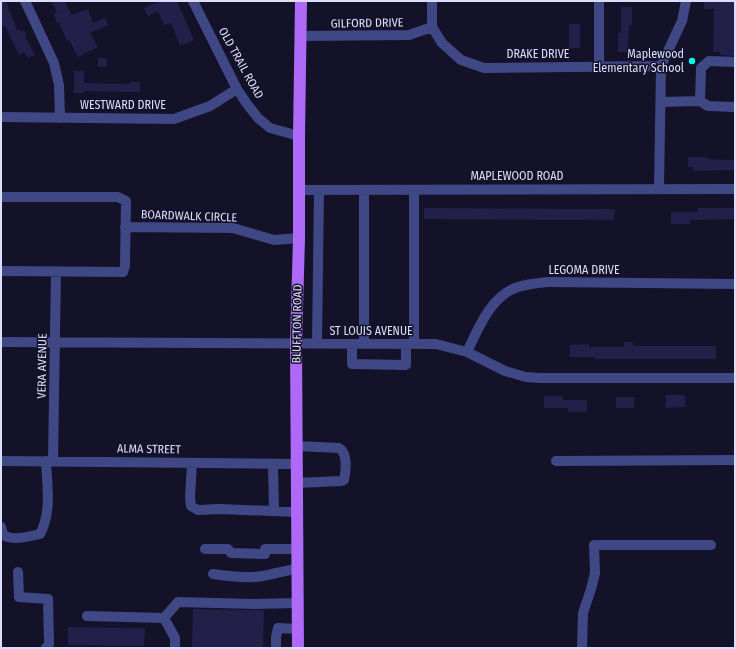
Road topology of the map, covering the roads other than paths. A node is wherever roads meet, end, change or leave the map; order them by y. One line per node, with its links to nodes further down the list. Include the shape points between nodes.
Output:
1 (25, 1): 17 (street, via 54,63 59,84)
2 (193, 1): 12 (street, OLD TRAIL ROAD)
3 (301, 1): 8 (main road, BLUFFTON ROAD)
4 (432, 1): 7 (street)
5 (599, 1): 11 (street)
6 (686, 1): 10 (street, via 682,21)
7 (432, 27): 8 (street, GILFORD DRIVE, via 409,35); 11 (street, DRAKE DRIVE, via 442,43 461,60 484,68)
8 (300, 36): 18 (main road, BLUFFTON ROAD)
9 (735, 62): 13 (street, via 709,62 701,68)
10 (661, 66): 11 (street, DRAKE DRIVE); 14 (street)
11 (599, 67)
12 (237, 89): 17 (street, WESTWARD DRIVE, via 210,106 174,119); 18 (street, OLD TRAIL ROAD, via 258,118 270,128)
13 (700, 101): 14 (street); 15 (street, via 708,106)
14 (660, 102): 19 (street)
15 (735, 106)
16 (1, 117): 17 (street, WESTWARD DRIVE)
17 (60, 118)
18 (299, 136): 21 (main road, BLUFFTON ROAD)
19 (658, 189): 20 (street, MAPLEWOOD ROAD); 24 (street, MAPLEWOOD ROAD)
20 (735, 189)
21 (300, 190): 22 (street, MAPLEWOOD ROAD); 27 (main road, BLUFFTON ROAD)
22 (319, 190): 23 (street, MAPLEWOOD ROAD); 34 (street)
23 (364, 190): 24 (street, MAPLEWOOD ROAD); 36 (street)
24 (414, 190): 37 (street)
25 (1, 197): 26 (street, BOARDWALK CIRCLE, via 118,197 126,201)
26 (125, 227): 27 (street, BOARDWALK CIRCLE, via 233,228 274,240); 29 (street, BOARDWALK CIRCLE, via 123,272)
27 (299, 238): 33 (main road, BLUFFTON ROAD)
28 (1, 272): 29 (street, BOARDWALK CIRCLE)
29 (56, 272): 32 (street, VERA AVENUE)
30 (735, 284): 38 (street, LEGOMA DRIVE, via 529,284 514,288 491,308)
31 (1, 342): 32 (street, ST LOUIS AVENUE)
32 (55, 343): 33 (street, ST LOUIS AVENUE); 44 (street, VERA AVENUE)
33 (296, 344): 34 (street, ST LOUIS AVENUE); 40 (main road, BLUFFTON ROAD)
34 (317, 344): 35 (street, ST LOUIS AVENUE)
35 (352, 344): 36 (street, ST LOUIS AVENUE); 37 (street, via 352,364 406,365)
36 (364, 344): 37 (street, ST LOUIS AVENUE)
37 (410, 344): 38 (street, ST LOUIS AVENUE, via 436,344)
38 (467, 352): 39 (street, ST LOUIS AVENUE, via 505,371 539,378)
39 (735, 378)
40 (297, 446): 47 (main road, BLUFFTON ROAD); 48 (street, via 339,448 344,454 345,475 341,481)
41 (556, 460): 42 (street)
42 (735, 460)
43 (1, 461): 44 (street, ALMA STREET)
44 (50, 461): 45 (street, ALMA STREET); 51 (street, VERA AVENUE, via 48,506 40,534 9,538 3,534)
45 (192, 463): 46 (street, ALMA STREET); 49 (street, via 191,506 198,510)
46 (273, 464): 47 (street, ALMA STREET); 49 (street)
47 (297, 464): 48 (main road, BLUFFTON ROAD)
48 (297, 483): 50 (main road, BLUFFTON ROAD)
49 (274, 511): 50 (street)
50 (297, 512): 54 (main road, BLUFFTON ROAD)
51 (1, 527)
52 (711, 545): 66 (street, via 594,545 594,573 592,588 583,613)
53 (204, 549): 54 (street, via 228,549 231,554 265,554 265,549)
54 (297, 549): 55 (main road, BLUFFTON ROAD)
55 (297, 569): 57 (street, via 249,577); 58 (main road, BLUFFTON ROAD)
56 (18, 572): 62 (street, via 19,598 48,599 49,644)
57 (213, 574)
58 (297, 603): 60 (street, via 178,602); 61 (main road, BLUFFTON ROAD)
59 (87, 616): 60 (street)
60 (164, 618): 63 (street, via 175,638)
61 (298, 629): 64 (street, via 278,628); 65 (main road, BLUFFTON ROAD)
62 (46, 648)
63 (175, 648)
64 (276, 648)
65 (298, 648)
66 (582, 648)

